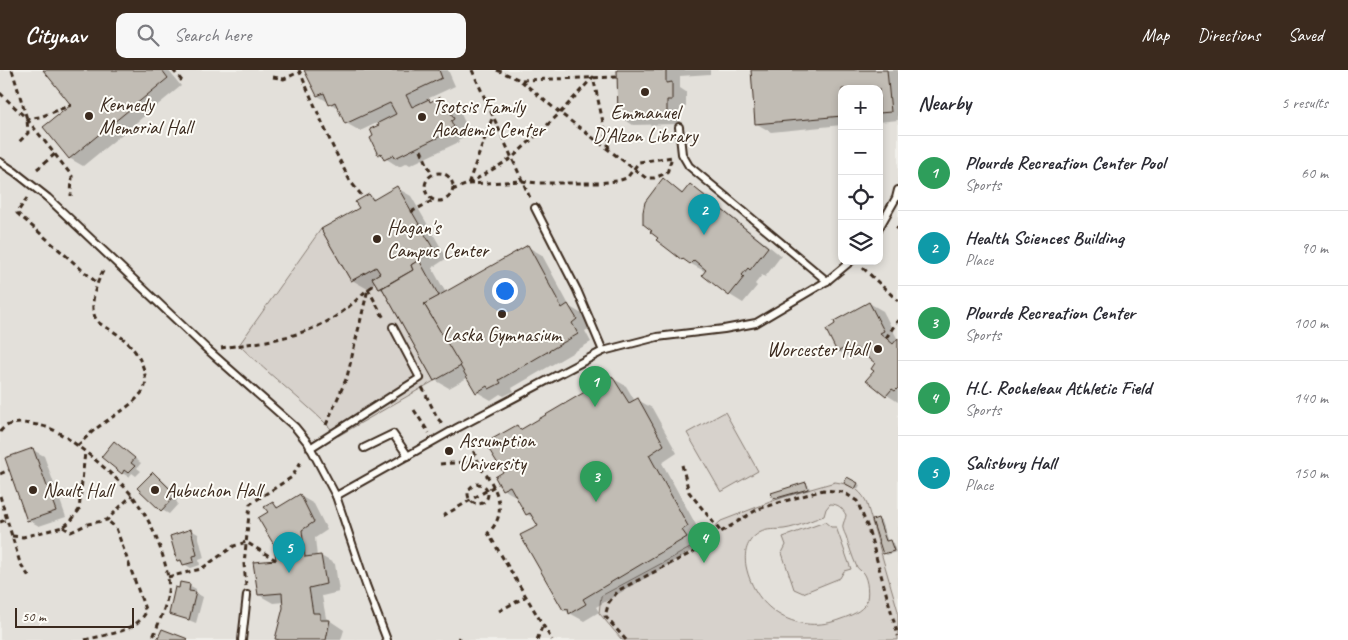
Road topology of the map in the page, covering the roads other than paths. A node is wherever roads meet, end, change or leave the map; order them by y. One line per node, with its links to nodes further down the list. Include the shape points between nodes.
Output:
1 (679, 127): 7 (lane, via 682,154 689,166)
2 (0, 162): 10 (lane, via 48,198 208,350 296,427)
3 (898, 190): 5 (lane)
4 (535, 208): 9 (lane, via 578,290)
5 (883, 221)
6 (846, 265): 7 (lane)
7 (827, 281): 9 (lane, via 756,323 657,337)
8 (393, 327): 10 (lane, via 420,378)
9 (603, 351): 12 (lane)
10 (310, 448): 13 (lane)
11 (364, 448): 12 (lane, via 393,434)
12 (408, 456): 13 (lane)
13 (336, 496): 16 (lane)
14 (246, 595): 15 (lane)
15 (242, 640)
16 (387, 640)

